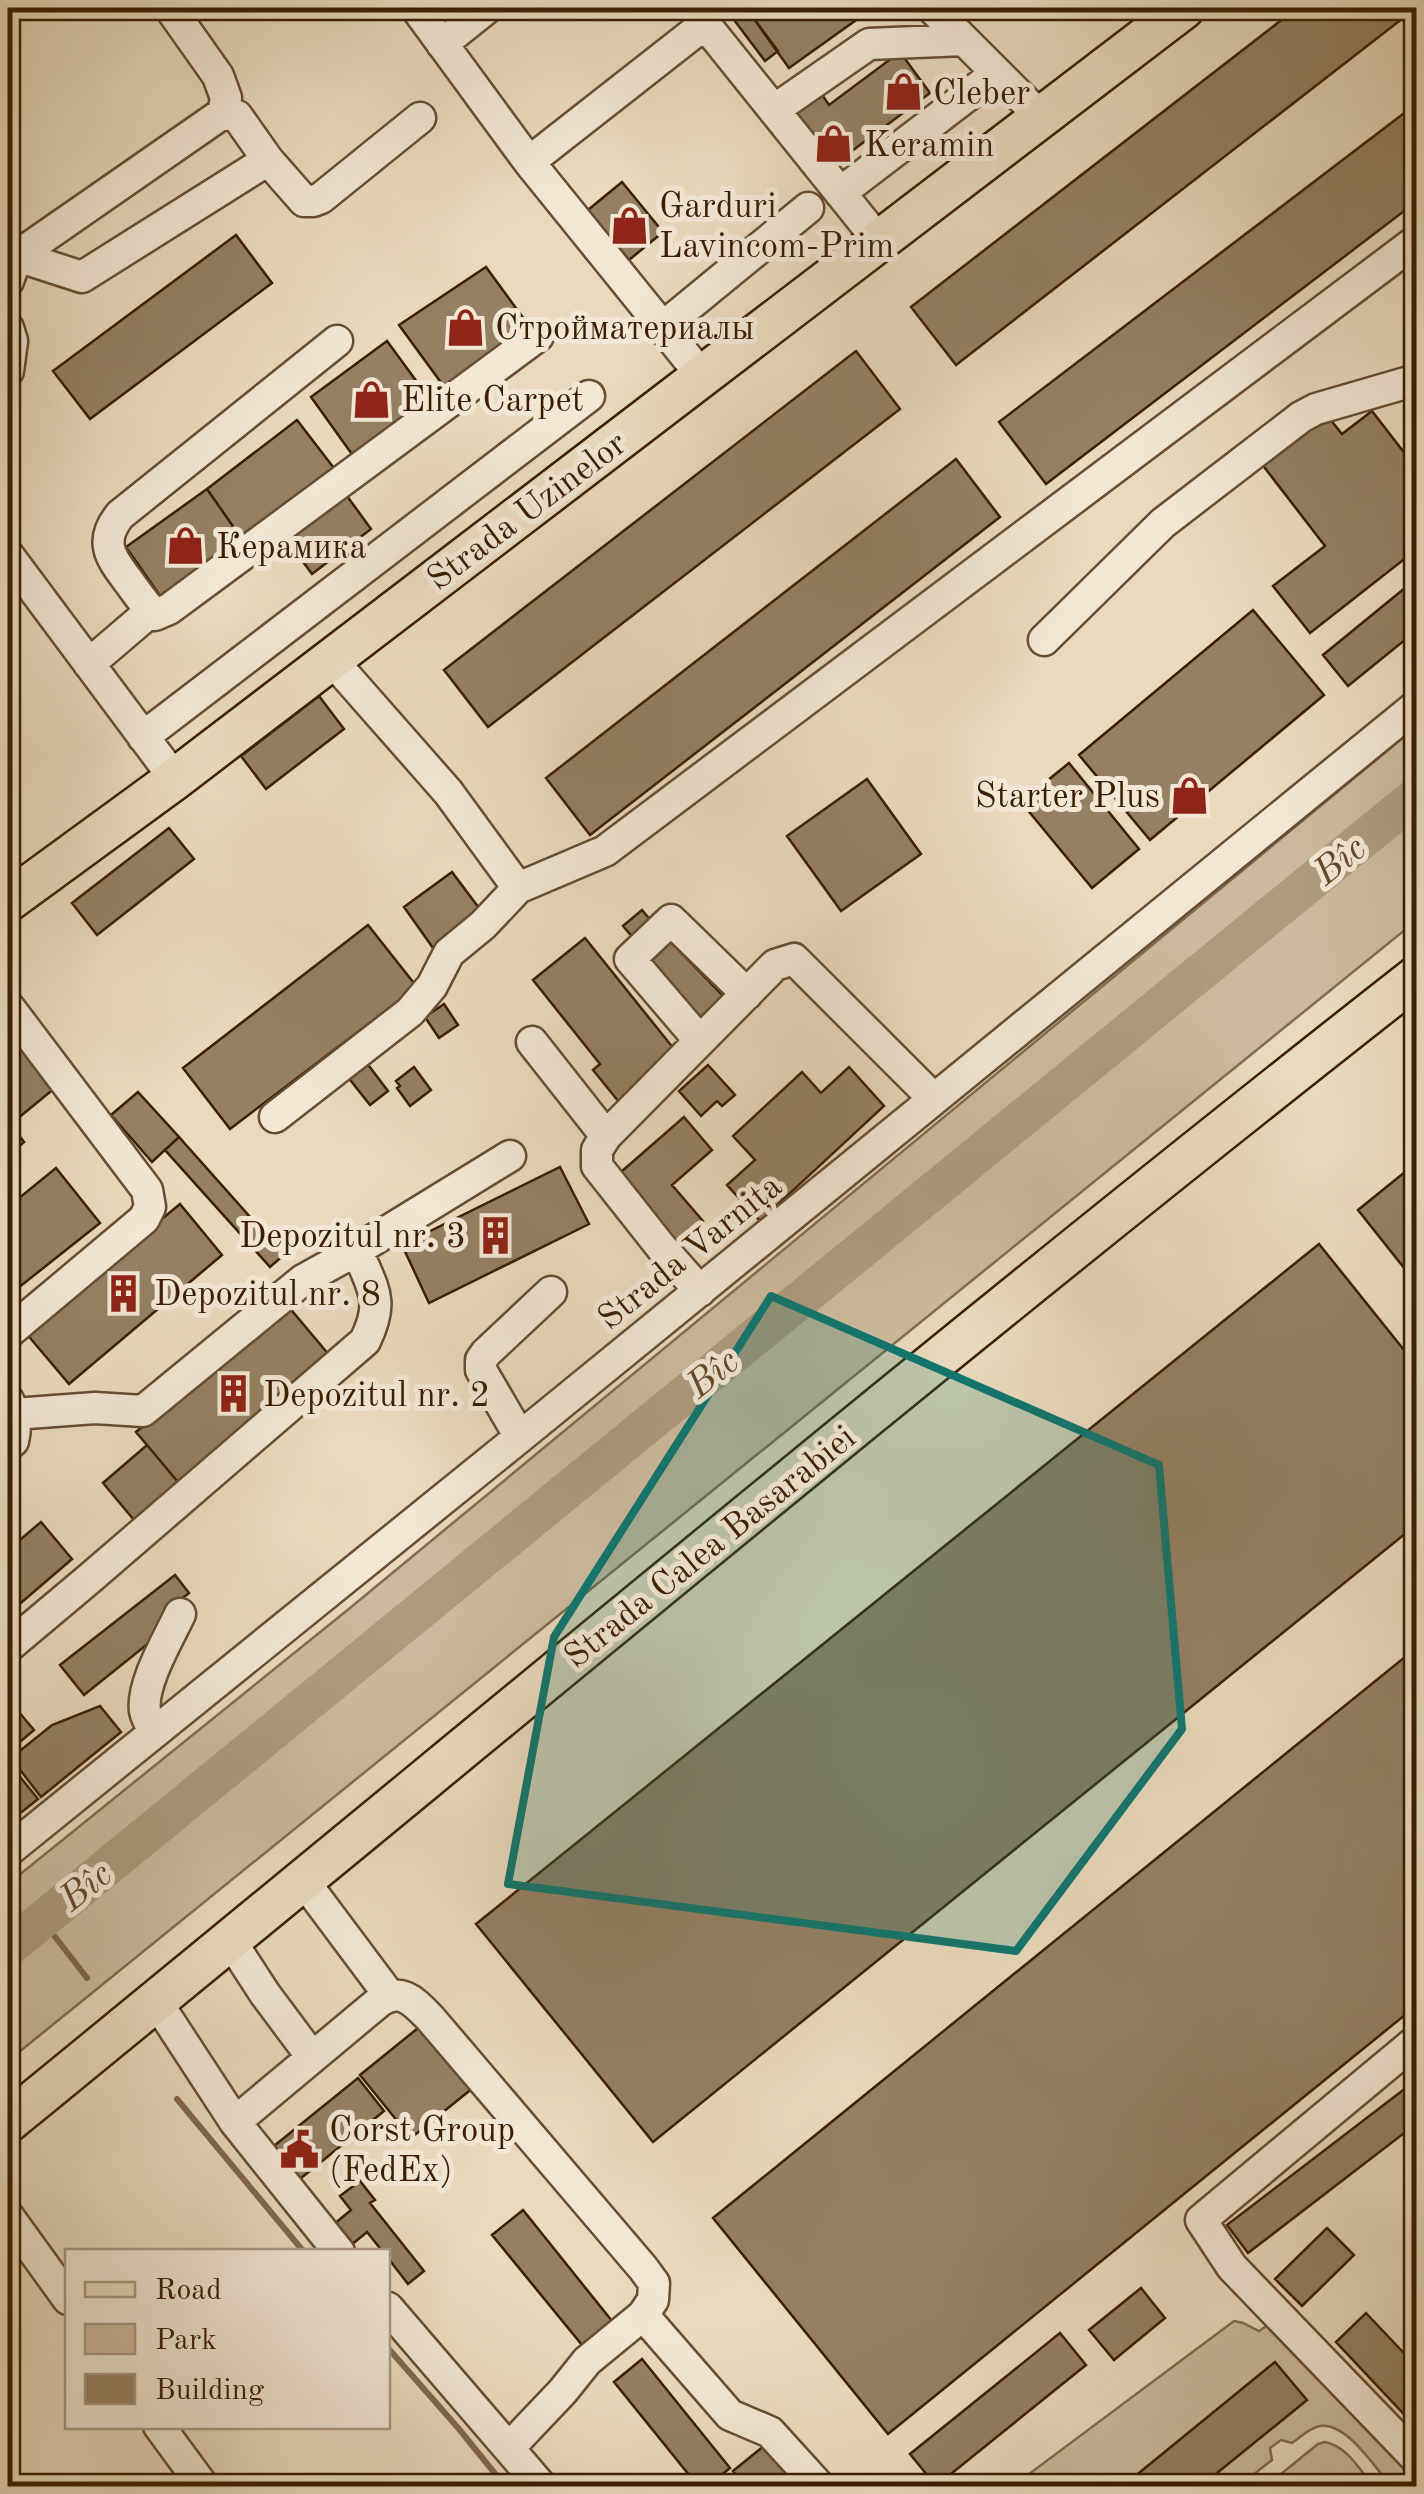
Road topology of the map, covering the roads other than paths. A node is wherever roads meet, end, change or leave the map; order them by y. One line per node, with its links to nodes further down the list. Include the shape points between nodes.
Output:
1 (170, 8): 11 (street, via 218,76)
2 (416, 8): 8 (street)
3 (487, 8): 8 (street)
4 (932, 8): 7 (street)
5 (1184, 8): 12 (main road, Strada Uzinelor)
6 (698, 16): 10 (street); 15 (street)
7 (964, 40): 9 (street); 10 (street, via 869,44)
8 (442, 44): 15 (street)
9 (997, 73): 12 (street); 16 (street)
10 (774, 110): 16 (street)
11 (223, 112): 14 (street, via 237,116); 20 (street)
12 (1041, 116): 18 (main road, Strada Uzinelor)
13 (420, 118): 14 (street, via 313,201 304,201)
14 (268, 160): 20 (street, via 82,278)
15 (529, 162): 22 (street)
16 (840, 193): 18 (street)
17 (808, 208): 22 (street)
18 (879, 241): 26 (main road, Strada Uzinelor)
19 (1416, 242): 37 (street, via 604,851)
20 (12, 269)
21 (8, 328): 25 (street)
22 (663, 328): 26 (street)
23 (538, 336): 30 (street, via 170,610)
24 (338, 341): 30 (street, via 112,524 111,555)
25 (8, 372)
26 (702, 376): 32 (main road, Strada Uzinelor)
27 (1416, 380): 31 (street, via 1301,417 1162,522)
28 (588, 396): 35 (street)
29 (8, 555): 33 (street)
30 (150, 611): 33 (street)
31 (1044, 640)
32 (331, 659): 36 (main road, Strada Uzinelor); 37 (street, via 448,792)
33 (89, 664): 35 (street)
34 (1416, 706): 44 (street, Strada Varnița)
35 (143, 737): 36 (street)
36 (175, 779): 38 (main road, Strada Uzinelor)
37 (518, 888): 45 (street, via 449,953 410,1012)
38 (8, 901)
39 (1416, 977): 59 (main road, Strada Calea Basarabiei)
40 (747, 994): 42 (street); 42 (street, via 672,920 630,959); 44 (street, via 775,965 794,959)
41 (8, 1006): 51 (street, via 146,1190 150,1208 144,1220)
42 (700, 1041): 46 (street)
43 (532, 1042): 46 (street)
44 (934, 1099): 49 (street, Strada Varnița)
45 (276, 1118)
46 (606, 1136): 49 (street, via 597,1166)
47 (510, 1156): 48 (street)
48 (357, 1250): 52 (street, via 304,1280 143,1411); 56 (street, via 376,1295 376,1319 365,1341)
49 (700, 1291): 53 (street, Strada Varnița)
50 (551, 1292): 53 (street, via 481,1360)
51 (8, 1333)
52 (11, 1407): 54 (street, via 15,1432)
53 (520, 1438): 57 (street, Strada Varnița)
54 (8, 1446)
55 (180, 1614): 57 (street, via 146,1696)
56 (8, 1647)
57 (154, 1733): 58 (street, Strada Varnița)
58 (8, 1851)
59 (303, 1880): 60 (main road, Strada Calea Basarabiei); 61 (street)
60 (230, 1940): 62 (main road, Strada Calea Basarabiei); 64 (street)
61 (389, 1995): 64 (street); 71 (street, via 411,1999 430,2018 643,2268 654,2283)
62 (156, 2001): 65 (main road, Strada Calea Basarabiei); 66 (street)
63 (1416, 2041): 74 (street, via 1200,2220 1232,2267)
64 (312, 2057): 66 (street)
65 (8, 2122)
66 (235, 2122): 68 (street)
67 (8, 2216): 69 (street)
68 (337, 2249)
69 (65, 2295)
70 (390, 2310): 73 (street)
71 (643, 2315): 73 (street, via 587,2361); 77 (street, via 730,2416 770,2432)
72 (161, 2429): 75 (street)
73 (510, 2448): 76 (street)
74 (1416, 2458)
75 (203, 2486)
76 (541, 2486)
77 (820, 2486)

